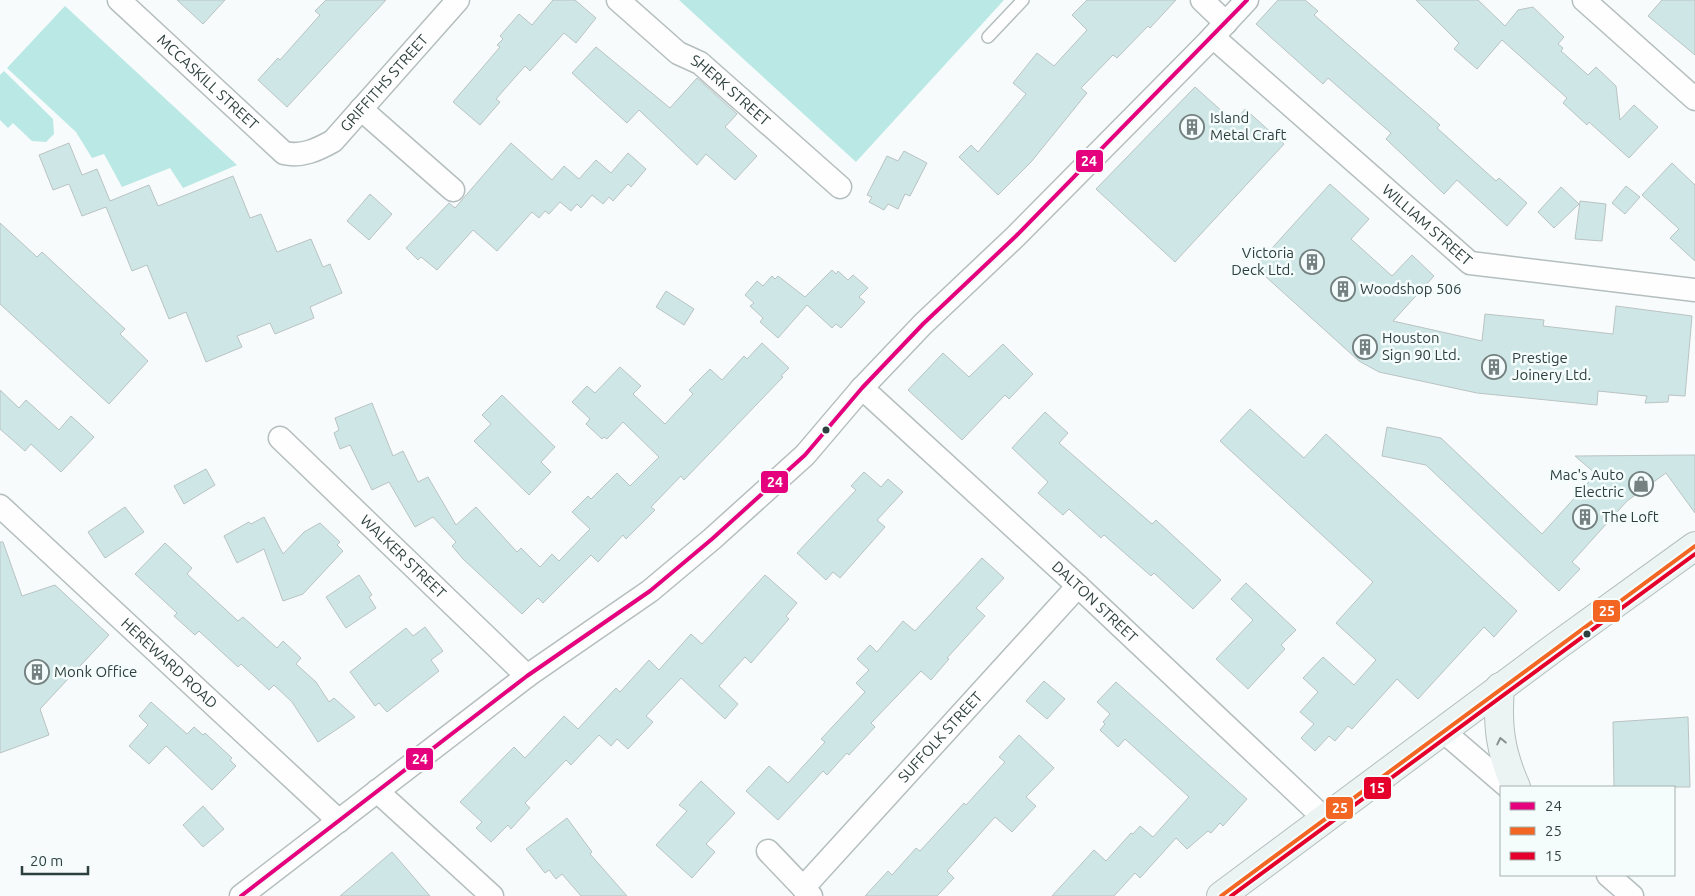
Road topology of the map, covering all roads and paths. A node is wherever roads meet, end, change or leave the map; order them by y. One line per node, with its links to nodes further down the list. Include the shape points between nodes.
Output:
1 (119, 0): 12 (street, MCCASKILL STREET, via 284,153)
2 (458, 0): 11 (street, GRIFFITHS STREET)
3 (618, 0): 13 (street, SHERK STREET, via 678,54 700,63)
4 (1023, 0): 9 (lane)
5 (1202, 0): 8 (street, WILLIAM STREET)
6 (1247, 0): 8 (street)
7 (1584, 0): 10 (street)
8 (1219, 30): 15 (street, WILLIAM STREET, via 1470,263); 16 (street)
9 (988, 37)
10 (1695, 99)
11 (362, 109): 12 (street, GRIFFITHS STREET, via 333,141); 14 (street)
12 (301, 154)
13 (840, 187)
14 (453, 190)
15 (1695, 290)
16 (862, 388): 20 (street, DALTON STREET); 21 (street, via 805,455 712,540 650,591)
17 (280, 438): 21 (street, WALKER STREET)
18 (0, 506): 28 (street, HEREWARD ROAD)
19 (1695, 546): 22 (main road)
20 (1078, 586): 27 (street, DALTON STREET); 31 (street, SUFFOLK STREET)
21 (527, 676): 26 (street)
22 (1500, 688): 23 (main road); 25 (main road, one-way to 22, via 1507,766 1498,724)
23 (1443, 731): 24 (street); 27 (main road)
24 (1507, 786)
25 (1516, 786)
26 (377, 791): 28 (street); 33 (street)
27 (1326, 820): 34 (main road)
28 (339, 821): 32 (street)
29 (768, 851): 31 (street)
30 (1609, 876): 35 (street)
31 (807, 892)
32 (243, 895)
33 (492, 896)
34 (1221, 896)
35 (1632, 896)

